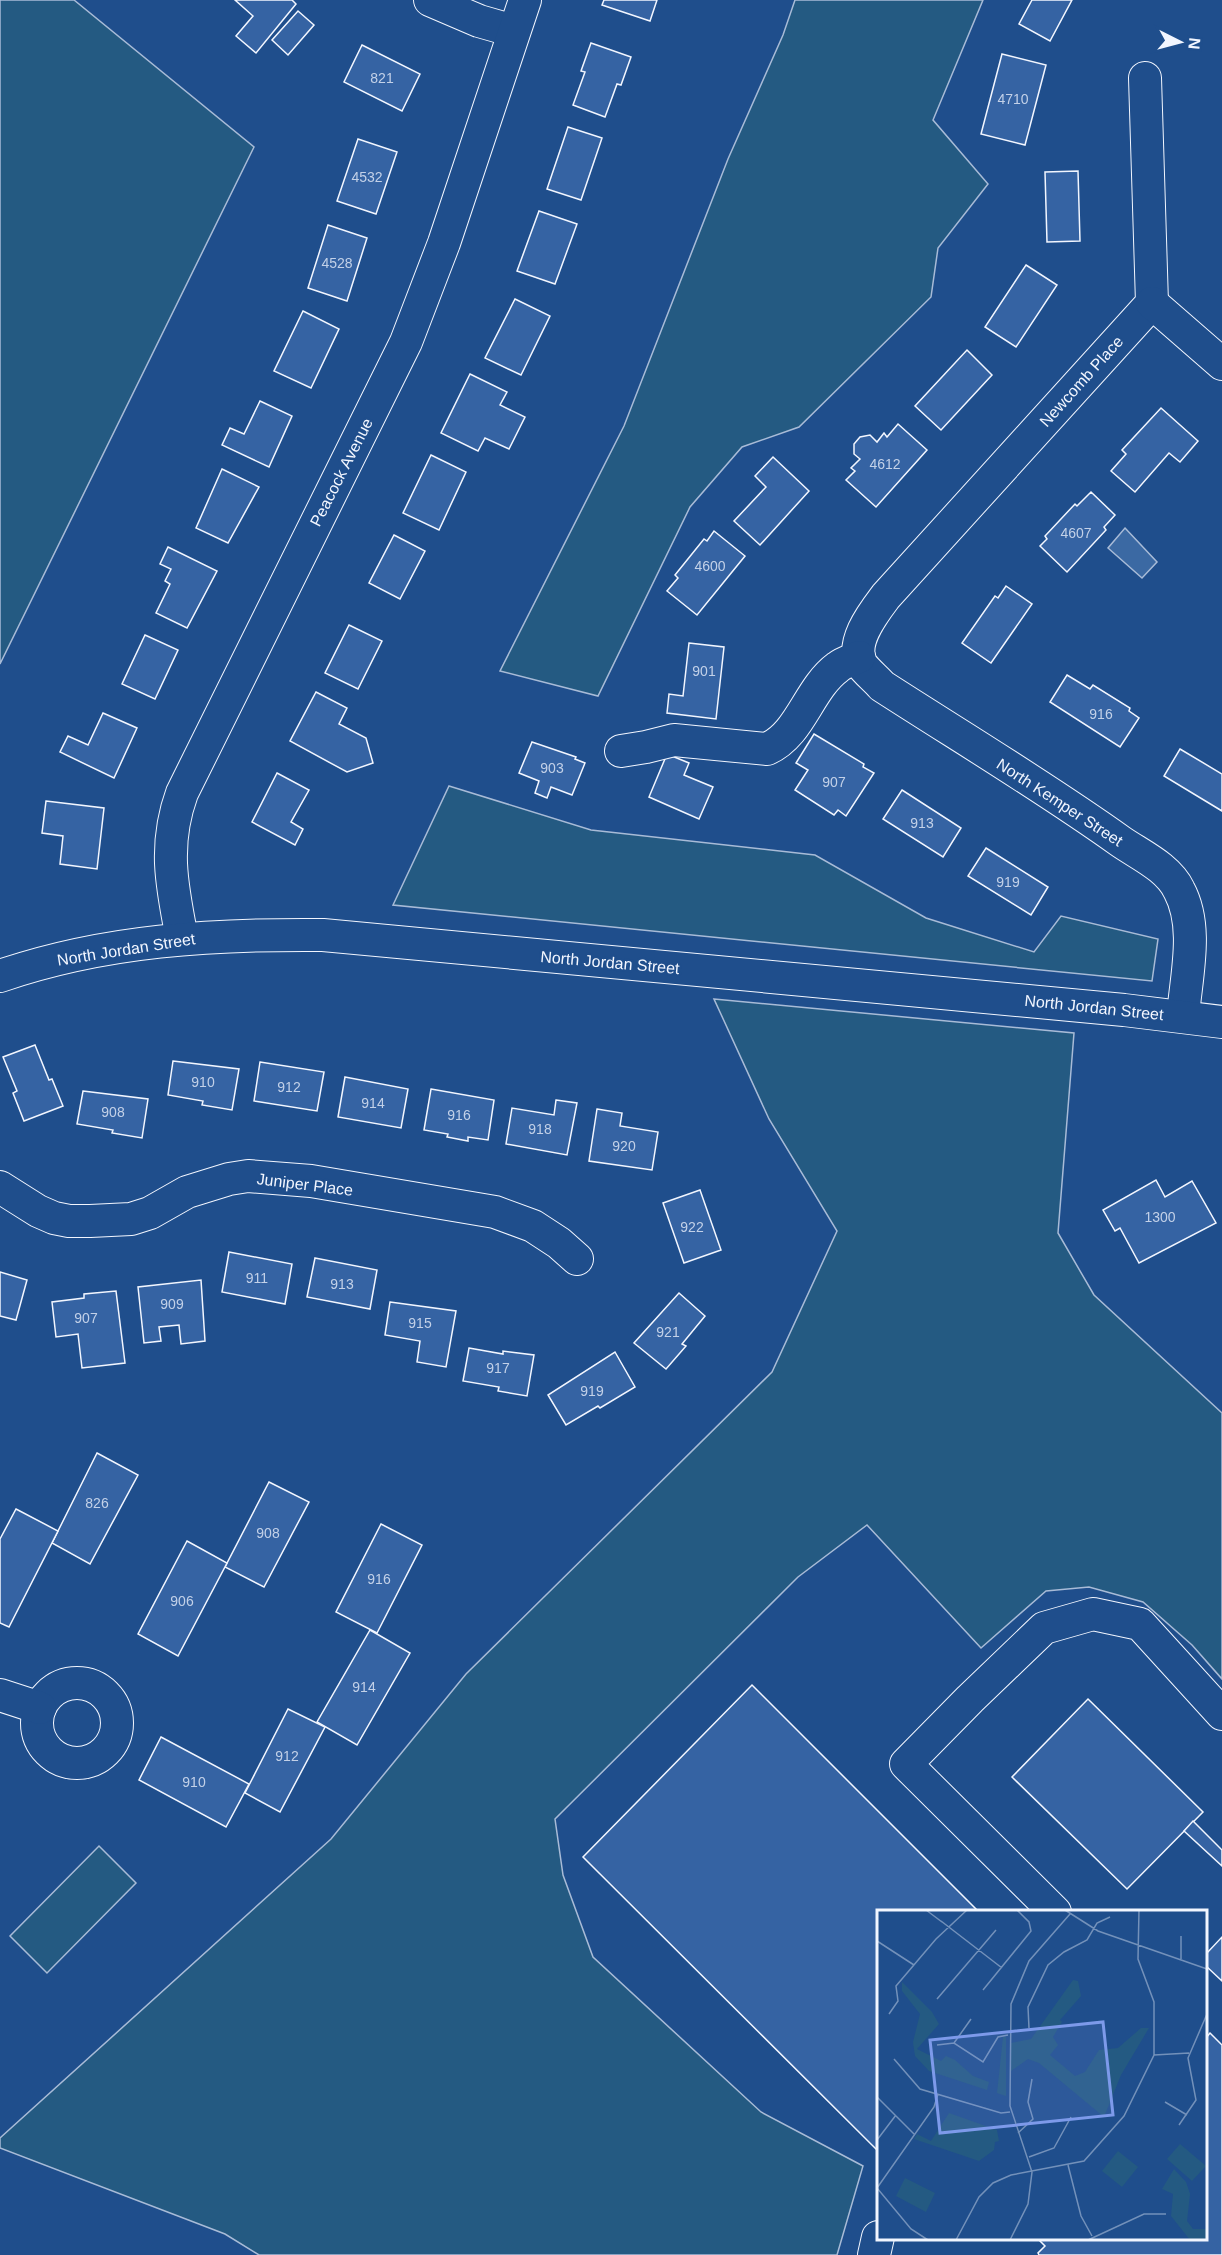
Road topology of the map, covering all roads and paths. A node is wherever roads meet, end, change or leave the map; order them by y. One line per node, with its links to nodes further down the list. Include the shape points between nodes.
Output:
1 (430, 0): 3 (street)
2 (525, 0): 3 (street, Peacock Avenue)
3 (514, 32): 9 (street, Peacock Avenue, via 444,243 406,342 175,811 171,875)
4 (1145, 78): 5 (street)
5 (1152, 303): 6 (street); 7 (street, Newcomb Place, via 899,580 871,615)
6 (1222, 364)
7 (862, 643): 8 (street, via 815,691 779,744 767,749 674,740); 11 (street, North Kemper Street, via 862,665 882,686 1102,828 1171,878 1186,907 1189,928)
8 (621, 751)
9 (183, 938): 10 (street, North Jordan Street, via 54,960); 11 (street, North Jordan Street, via 323,936)
10 (0, 976)
11 (1183, 1017): 12 (street, North Jordan Street)
12 (1222, 1022)
13 (0, 1187): 14 (street, Juniper Place, via 54,1218 90,1221 131,1219 187,1192 229,1179 248,1176 311,1181 495,1212 533,1226)
14 (577, 1259)
15 (0, 1695): 16 (street)
16 (40, 1708)
17 (1222, 1714): 18 (street, via 1140,1624 1093,1614 1044,1628 906,1764)
18 (1053, 1910)
19 (878, 2240): 20 (street)
20 (874, 2255)

